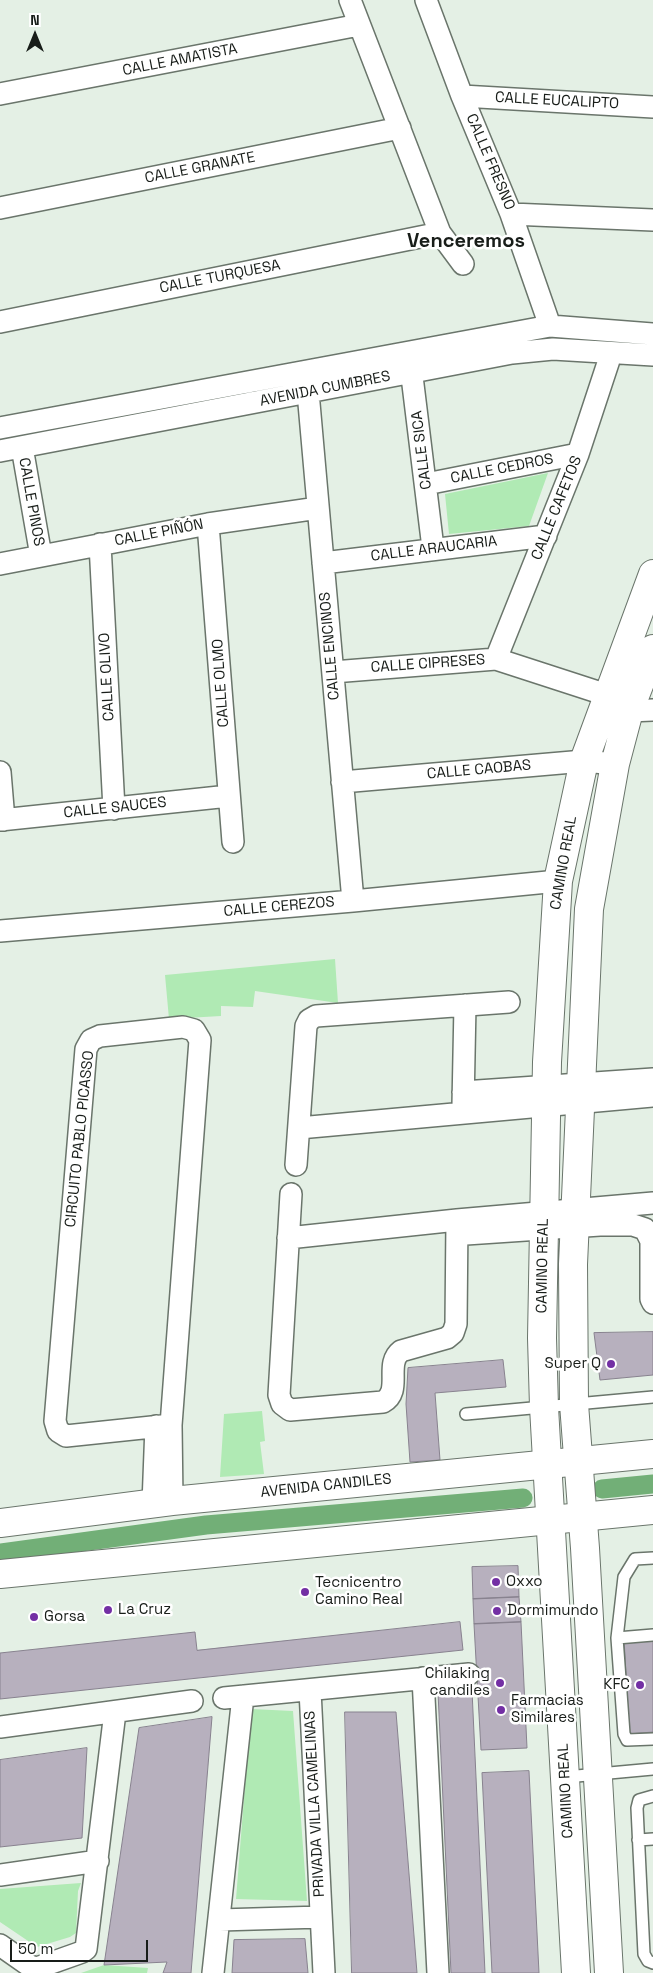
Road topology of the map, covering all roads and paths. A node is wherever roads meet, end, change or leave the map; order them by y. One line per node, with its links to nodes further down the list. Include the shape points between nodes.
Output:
1 (350, 0): 3 (street)
2 (426, 0): 5 (street, CALLE FRESNO)
3 (359, 25): 4 (street, CALLE AMATISTA); 7 (street)
4 (0, 94)
5 (462, 96): 6 (street, CALLE EUCALIPTO); 9 (street, CALLE FRESNO)
6 (653, 107)
7 (400, 128): 8 (street, CALLE GRANATE); 11 (street)
8 (0, 208)
9 (511, 214): 10 (street); 14 (street, CALLE FRESNO)
10 (653, 220)
11 (440, 233): 12 (street); 13 (street, CALLE TURQUESA)
12 (464, 264)
13 (0, 322)
14 (550, 326): 15 (street, AVENIDA CUMBRES); 18 (street, AVENIDA CUMBRES)
15 (653, 334)
16 (611, 354): 17 (street, AVENIDA CUMBRES); 18 (street, AVENIDA CUMBRES, via 545,350); 23 (street, CALLE CAFETOS)
17 (653, 355)
18 (410, 362): 19 (street, AVENIDA CUMBRES); 20 (street, AVENIDA CUMBRES); 24 (street, CALLE SICA)
19 (308, 392): 21 (street, AVENIDA CUMBRES); 25 (street, CALLE ENCINOS)
20 (0, 428)
21 (22, 447): 22 (street, AVENIDA CUMBRES); 30 (street, CALLE PINOS)
22 (0, 451)
23 (578, 454): 24 (street, CALLE CEDROS); 27 (street, CALLE CAFETOS)
24 (426, 484): 29 (street, CALLE SICA)
25 (318, 508): 26 (street, CALLE PIÑÓN); 31 (street, CALLE ENCINOS)
26 (208, 524): 28 (street, CALLE PIÑÓN); 43 (street, CALLE OLMO)
27 (546, 536): 29 (street, CALLE ARAUCARIA); 35 (street, CALLE CAFETOS)
28 (100, 544): 30 (street, CALLE PIÑÓN); 44 (street, CALLE OLIVO)
29 (433, 548): 31 (street, CALLE ARAUCARIA)
30 (40, 556): 32 (street, CALLE PIÑÓN)
31 (323, 562): 36 (street, CALLE ENCINOS)
32 (0, 564)
33 (653, 574): 37 (street, CAMINO REAL)
34 (653, 649): 38 (street, CAMINO REAL)
35 (496, 659): 36 (street, CALLE CIPRESES); 37 (street, CALLE CIPRESES)
36 (333, 672): 42 (street, CALLE ENCINOS)
37 (607, 695): 39 (street, CAMINO REAL)
38 (641, 710): 40 (street, CAMINO REAL)
39 (584, 761): 40 (street, CALLE CAOBAS); 42 (street, CALLE CAOBAS); 47 (street, CAMINO REAL)
40 (615, 764): 54 (street, CAMINO REAL, via 589,909)
41 (0, 772): 45 (street)
42 (342, 782): 48 (street, CALLE ENCINOS)
43 (229, 796): 44 (street, CALLE SAUCES); 46 (street, CALLE OLMO)
44 (114, 809): 45 (street, CALLE SAUCES)
45 (2, 820)
46 (233, 842)
47 (558, 881): 48 (street, CALLE CEREZOS); 55 (street, CAMINO REAL)
48 (353, 901): 49 (street, CALLE CEREZOS)
49 (0, 931)
50 (509, 1002): 51 (street)
51 (465, 1006): 53 (street); 58 (street, via 316,1016 309,1020)
52 (653, 1079): 54 (street)
53 (463, 1092): 55 (street); 57 (street)
54 (580, 1093): 55 (street); 56 (street); 62 (street, CAMINO REAL)
55 (547, 1096): 57 (street); 63 (street, CAMINO REAL)
56 (653, 1096)
57 (463, 1113): 58 (street)
58 (299, 1128): 59 (street)
59 (296, 1165)
60 (291, 1194): 65 (street)
61 (653, 1203): 62 (street)
62 (575, 1218): 63 (street); 66 (street, via 633,1224 649,1233); 68 (street, CAMINO REAL)
63 (544, 1221): 64 (street); 69 (street, CAMINO REAL)
64 (458, 1227): 65 (street); 65 (street, via 456,1324 453,1333 447,1338 397,1354 390,1398 382,1402 290,1410 282,1404 279,1395)
65 (288, 1238)
66 (653, 1303)
67 (653, 1397): 68 (lane)
68 (574, 1404): 69 (lane); 73 (street, CAMINO REAL)
69 (544, 1407): 70 (lane); 74 (street, CAMINO REAL)
70 (466, 1414)
71 (163, 1426): 71 (street, CIRCUITO PABLO PICASSO, via 200,1040 194,1030 183,1027 100,1036 91,1040 86,1049 55,1421 58,1431 66,1436); 75 (street, CIRCUITO PABLO PICASSO)
72 (653, 1454): 73 (street, AVENIDA CANDILES)
73 (578, 1461): 74 (street, AVENIDA CANDILES); 77 (street, CAMINO REAL)
74 (548, 1464): 75 (street, AVENIDA CANDILES); 78 (street, CAMINO REAL)
75 (162, 1503): 79 (street, AVENIDA CANDILES)
76 (653, 1510): 77 (street)
77 (582, 1518): 78 (street); 92 (street, CAMINO REAL)
78 (551, 1520): 81 (street); 93 (street, CAMINO REAL)
79 (0, 1523)
80 (653, 1558): 83 (lane, via 635,1559 624,1577)
81 (0, 1574)
82 (653, 1635): 83 (lane)
83 (617, 1638): 90 (lane, via 624,1734 627,1740)
84 (469, 1674): 85 (street, PRIVADA VILLA CAMELINAS)
85 (423, 1678): 86 (street, PRIVADA VILLA CAMELINAS); 105 (street)
86 (310, 1690): 99 (street, PRIVADA VILLA CAMELINAS); 100 (street, PRIVADA VILLA CAMELINAS, via 234,1697)
87 (192, 1701): 88 (street)
88 (115, 1712): 89 (street); 97 (street)
89 (0, 1727)
90 (653, 1739)
91 (653, 1769): 92 (lane)
92 (599, 1774): 93 (lane); 107 (street, CAMINO REAL)
93 (566, 1777): 106 (street, CAMINO REAL)
94 (653, 1796): 96 (lane, via 639,1800)
95 (653, 1839): 96 (lane)
96 (638, 1840): 102 (lane, via 644,1954 648,1962)
97 (98, 1861): 98 (street); 101 (street, via 86,1949 37,1968)
98 (0, 1875)
99 (321, 1917): 100 (street, PRIVADA VILLA CAMELINAS); 104 (street, PRIVADA VILLA CAMELINAS)
100 (220, 1920): 103 (street, PRIVADA VILLA CAMELINAS)
101 (0, 1945)
102 (653, 1962)
103 (213, 1973)
104 (324, 1973)
105 (438, 1973)
106 (576, 1973)
107 (609, 1973)

